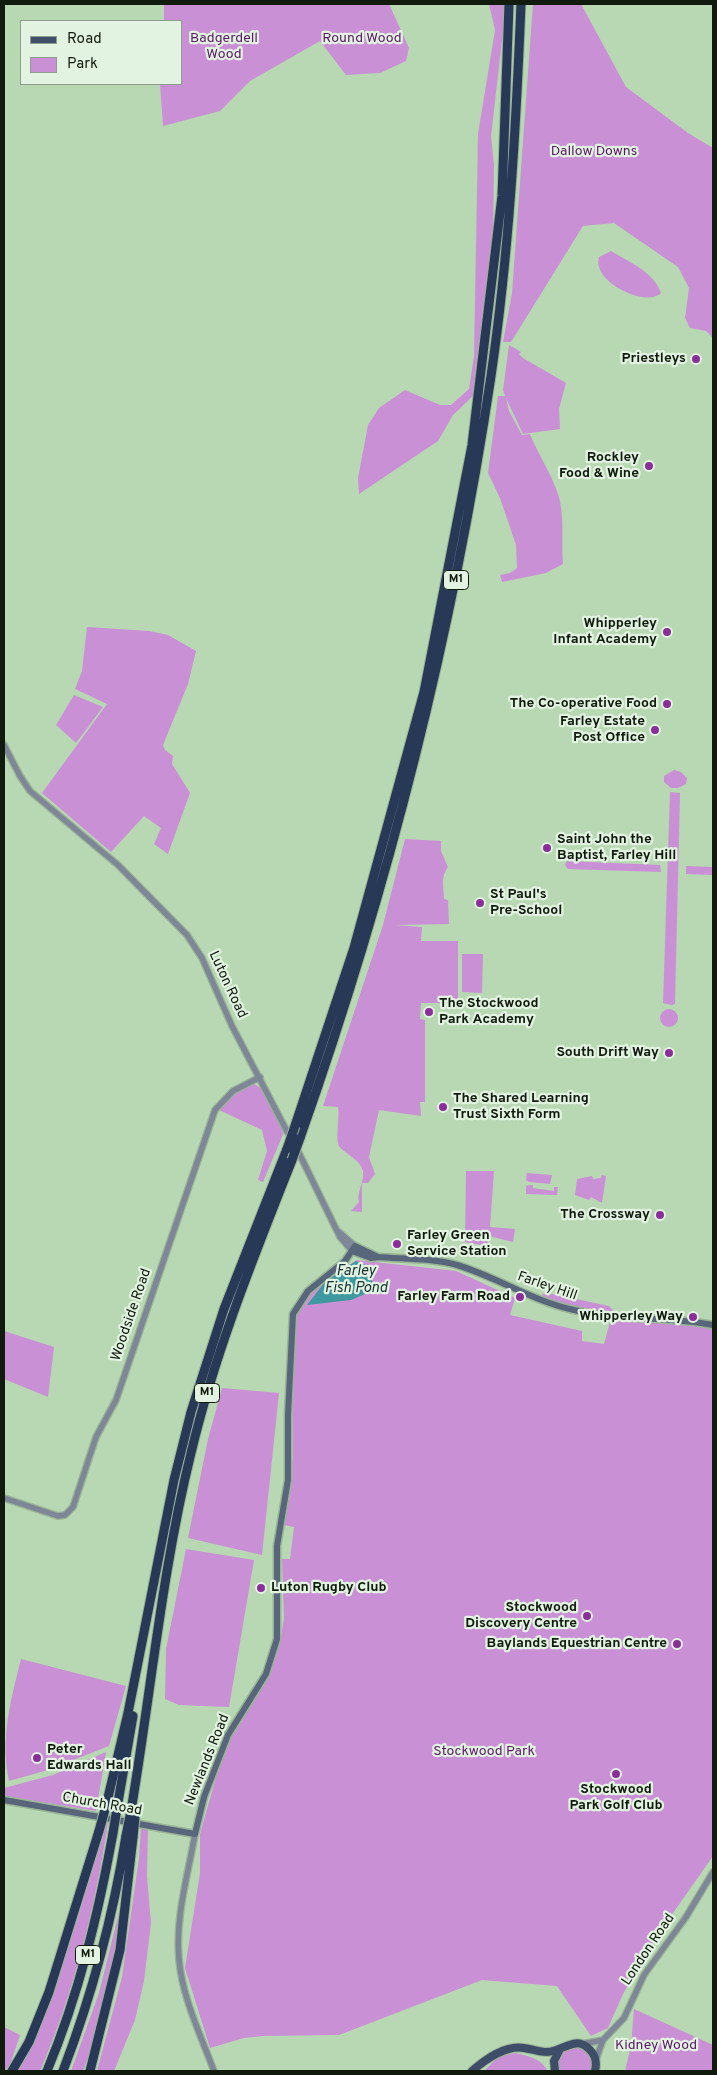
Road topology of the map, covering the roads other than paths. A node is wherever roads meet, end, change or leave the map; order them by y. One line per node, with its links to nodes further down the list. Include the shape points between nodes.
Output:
1 (509, 4): 11 (highway, M1, bridge, via 502,196 472,445 424,692 354,948 287,1149 228,1301 191,1412)
2 (521, 4): 14 (highway, M1, bridge, via 506,248 491,373 460,560 419,745 370,927 300,1138 231,1316 191,1453 167,1576)
3 (4, 745): 4 (street, Luton Road, via 30,790 118,865 187,935 202,958 232,1026)
4 (260, 1077): 5 (street, Luton Road, via 337,1230); 10 (street, Woodside Road, via 233,1091 215,1110 116,1400 96,1437 73,1506 65,1515 58,1516)
5 (354, 1249): 6 (main road, Farley Hill); 7 (main road, Farley Hill); 8 (main road, Newlands Road)
6 (363, 1256): 7 (main road, Farley Hill); 8 (main road)
7 (378, 1256): 9 (main road, Farley Hill, via 456,1265 538,1300 575,1311)
8 (345, 1261): 13 (main road, Newlands Road, via 308,1290 293,1314 288,1480 278,1546 277,1639 266,1674 228,1735 204,1798)
9 (713, 1325)
10 (4, 1498)
11 (160, 1551): 23 (highway, bridge, via 99,1831 49,1992 29,2042); 24 (highway, M1, bridge, via 113,1834 88,1952 74,2002)
12 (4, 1800): 13 (main road, Church Road)
13 (195, 1834): 28 (street, Newlands Road, via 180,1920 179,1958 186,1993)
14 (130, 1837): 16 (highway, via 120,1950); 25 (highway, M1, via 102,1956 78,2033)
15 (713, 1872): 17 (street, London Road, via 641,1980 621,2023)
16 (101, 2029): 26 (highway); 27 (highway)
17 (603, 2040): 18 (street); 21 (street, London Road)
18 (582, 2044): 19 (main road, via 570,2043); 21 (main road)
19 (560, 2049): 20 (main road); 22 (main road)
20 (539, 2051): 22 (main road); 29 (main road, via 517,2047 503,2050)
21 (596, 2059): 30 (main road)
22 (554, 2070)
23 (12, 2071)
24 (47, 2071)
25 (62, 2071)
26 (85, 2071)
27 (90, 2071)
28 (214, 2071)
29 (472, 2071)
30 (595, 2071)

